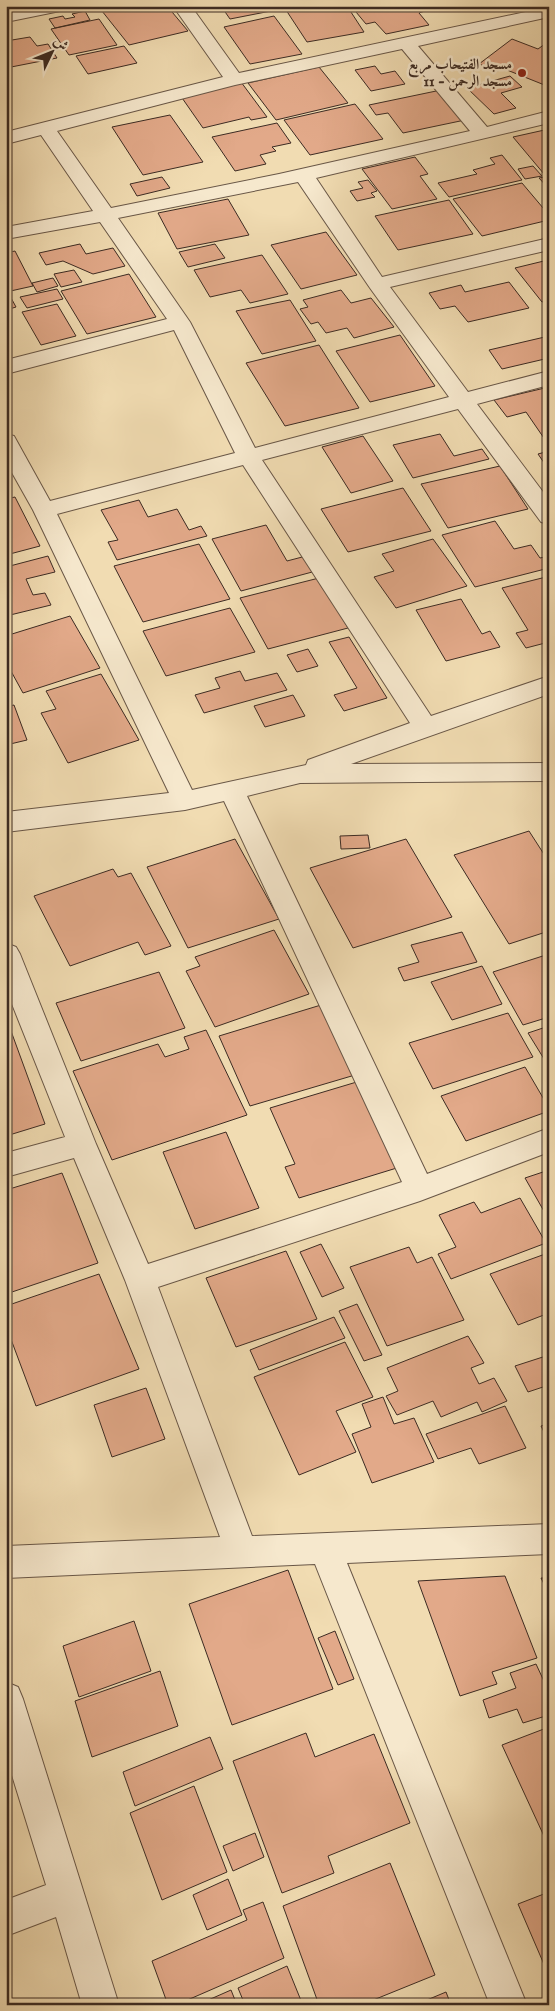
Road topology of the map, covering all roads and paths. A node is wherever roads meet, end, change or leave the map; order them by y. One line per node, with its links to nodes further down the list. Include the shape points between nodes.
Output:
1 (59, 6): 3 (street)
2 (182, 6): 7 (street)
3 (29, 9): 5 (street)
4 (549, 12): 6 (street)
5 (6, 16)
6 (406, 43): 7 (street); 10 (street)
7 (234, 80): 9 (street)
8 (549, 117): 10 (street)
9 (46, 129): 11 (street); 13 (street)
10 (483, 134): 12 (street)
11 (6, 138)
12 (303, 174): 13 (street); 16 (street)
13 (105, 216): 14 (street); 17 (street)
14 (6, 233)
15 (549, 244): 16 (street)
16 (377, 284): 20 (street)
17 (180, 322): 18 (street); 22 (street)
18 (6, 367)
19 (549, 378): 20 (street)
20 (462, 401): 22 (street); 24 (street)
21 (6, 441): 23 (street)
22 (249, 458): 23 (street); 26 (street)
23 (44, 510): 30 (street)
24 (549, 517)
25 (549, 685): 26 (street)
26 (425, 727): 28 (street)
27 (549, 772): 28 (street)
28 (300, 774): 29 (street)
29 (232, 790): 30 (street); 36 (street)
30 (185, 801): 31 (street)
31 (6, 822)
32 (6, 954): 34 (street)
33 (549, 1140): 36 (street)
34 (82, 1144): 35 (street); 37 (street)
35 (6, 1165)
36 (420, 1189): 37 (street)
37 (140, 1280): 40 (street)
38 (549, 1539): 39 (street)
39 (325, 1549): 40 (street); 46 (street)
40 (242, 1552): 41 (street)
41 (6, 1562)
42 (6, 1699): 43 (street)
43 (66, 1895): 44 (street); 45 (street)
44 (6, 1918)
45 (101, 2005)
46 (509, 2005)

